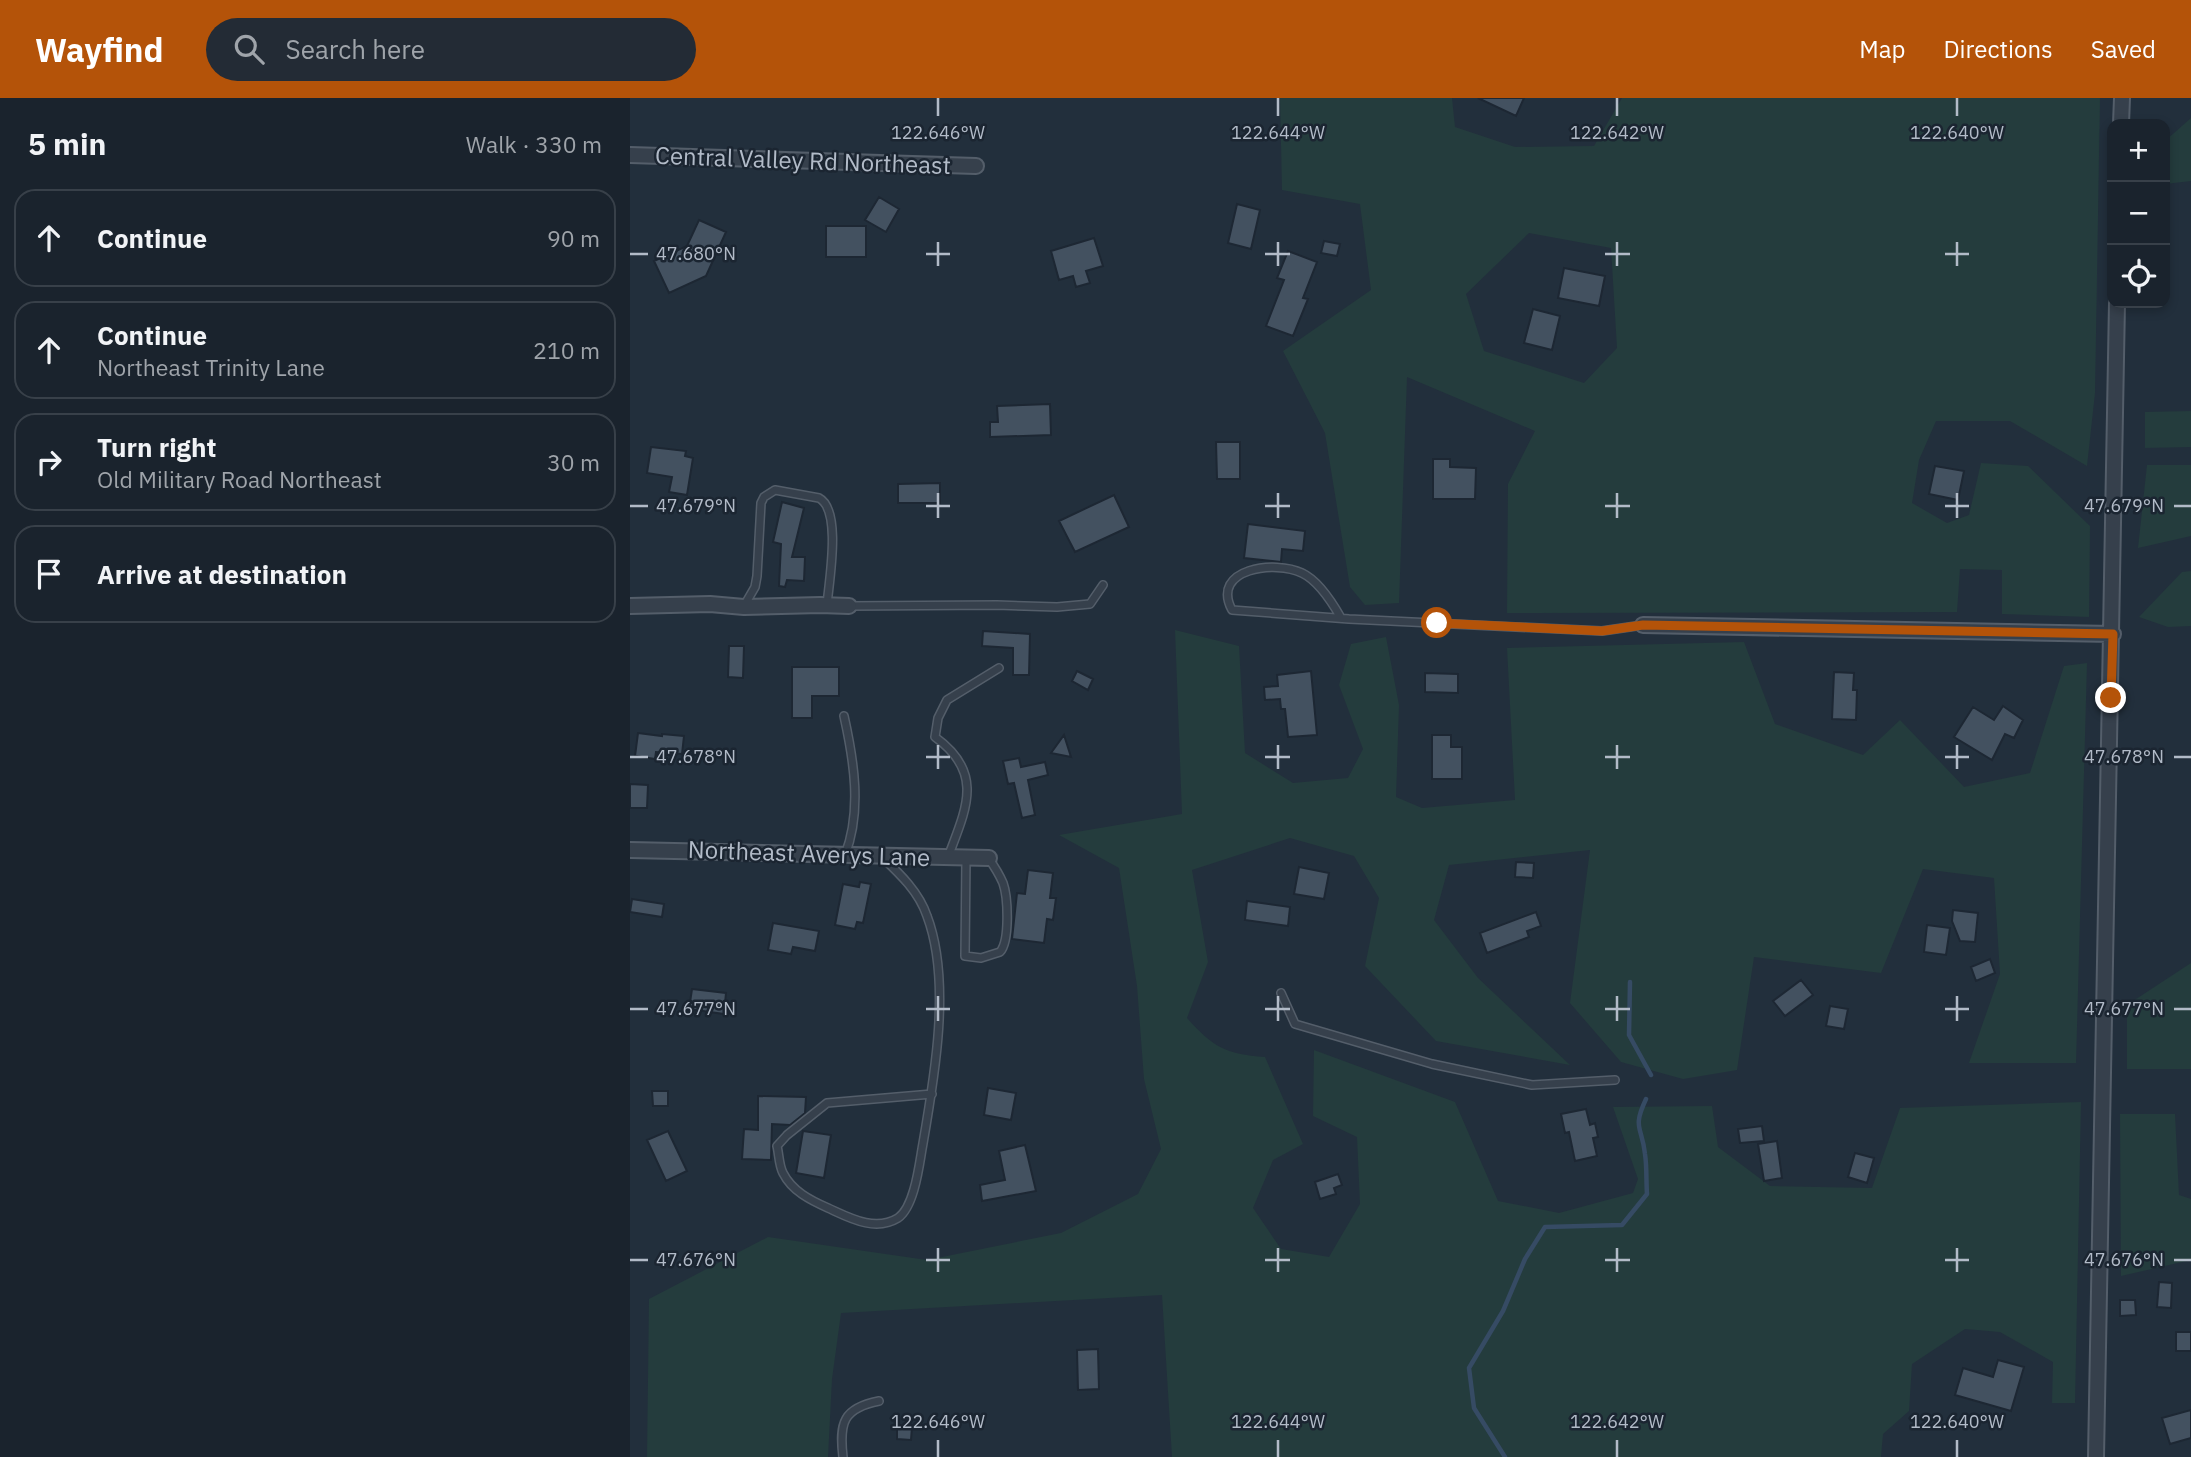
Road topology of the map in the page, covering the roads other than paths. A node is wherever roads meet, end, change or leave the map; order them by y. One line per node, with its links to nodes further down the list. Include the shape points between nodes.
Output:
1 (2122, 98): 2 (street)
2 (2122, 119)
3 (630, 155): 4 (street, Central Valley Rd Northeast)
4 (975, 166)
5 (2117, 308): 13 (street)
6 (1103, 585): 9 (lane, via 1090,604 1056,607)
7 (827, 605): 9 (street); 10 (street); 10 (lane, via 832,541 828,506 819,498 775,490 761,503 755,587)
8 (630, 606): 10 (street)
9 (849, 606)
10 (744, 607)
11 (1341, 618): 11 (lane, via 1313,580 1293,569 1246,571 1236,578 1228,594 1233,610); 12 (lane, via 1602,631)
12 (1643, 625): 13 (street)
13 (2113, 634): 27 (street)
14 (999, 668): 19 (lane, via 947,700 938,718 935,737 958,758 969,784)
15 (844, 716): 17 (lane, via 855,800 852,837)
16 (630, 850): 17 (street, Northeast Averys Lane)
17 (845, 855): 18 (street, Northeast Averys Lane)
18 (881, 856): 19 (street, Northeast Averys Lane); 24 (lane, via 917,897 927,915 936,953 938,1052)
19 (948, 858): 20 (street, Northeast Averys Lane)
20 (966, 858): 21 (street, Northeast Averys Lane); 21 (lane, via 965,956 981,958 1000,952 1006,940 1006,893)
21 (989, 859)
22 (1281, 993): 23 (lane, via 1295,1024 1432,1065 1532,1085)
23 (1615, 1080)
24 (932, 1094): 24 (lane, via 827,1103 777,1146 782,1172 804,1198 862,1223 883,1224 901,1217 911,1200)
25 (879, 1401): 26 (lane, via 860,1404 847,1416)
26 (844, 1457)
27 (2096, 1457)

